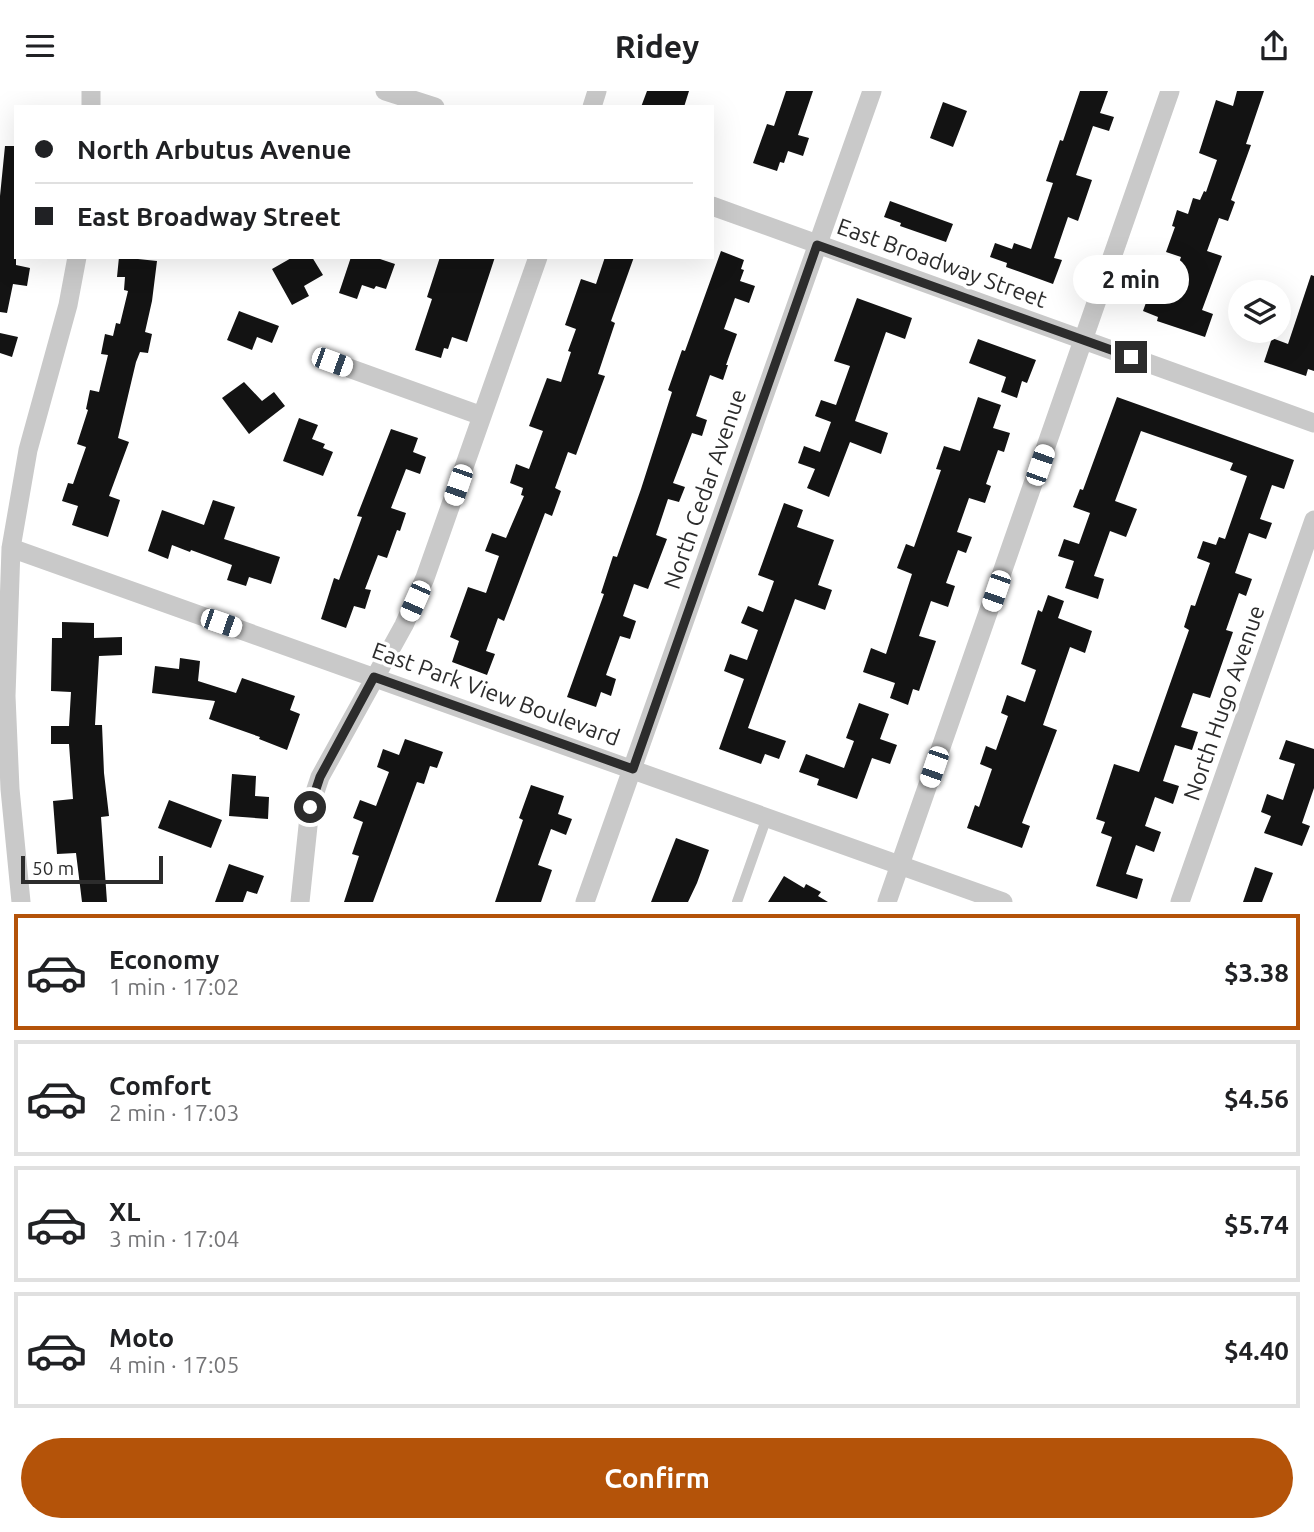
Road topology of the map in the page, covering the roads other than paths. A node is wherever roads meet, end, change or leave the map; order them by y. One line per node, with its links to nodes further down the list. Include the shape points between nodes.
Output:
1 (385, 91): 4 (street)
2 (872, 91): 6 (street, North Cedar Avenue)
3 (1170, 91): 9 (street)
4 (429, 105)
5 (714, 208): 6 (street, East Broadway Street)
6 (817, 245): 9 (street, East Broadway Street); 16 (street, North Cedar Avenue)
7 (77, 259): 14 (street, via 28,450)
8 (537, 259): 11 (street)
9 (1083, 340): 12 (street, East Broadway Street); 18 (street)
10 (332, 362): 11 (street)
11 (482, 416): 15 (street, via 425,578)
12 (1314, 423)
13 (1314, 520): 25 (street, North Hugo Avenue)
14 (11, 548): 15 (street, East Park View Boulevard); 19 (street, via 6,696)
15 (374, 677): 16 (street, East Park View Boulevard); 20 (street, via 320,777 310,807)
16 (633, 769): 17 (street, East Park View Boulevard); 21 (street, North Cedar Avenue)
17 (767, 817): 18 (street, East Park View Boulevard); 22 (lane)
18 (900, 865): 23 (street); 24 (street, East Park View Boulevard)
19 (20, 902)
20 (300, 902)
21 (585, 902)
22 (737, 902)
23 (887, 902)
24 (1003, 902)
25 (1180, 902)

